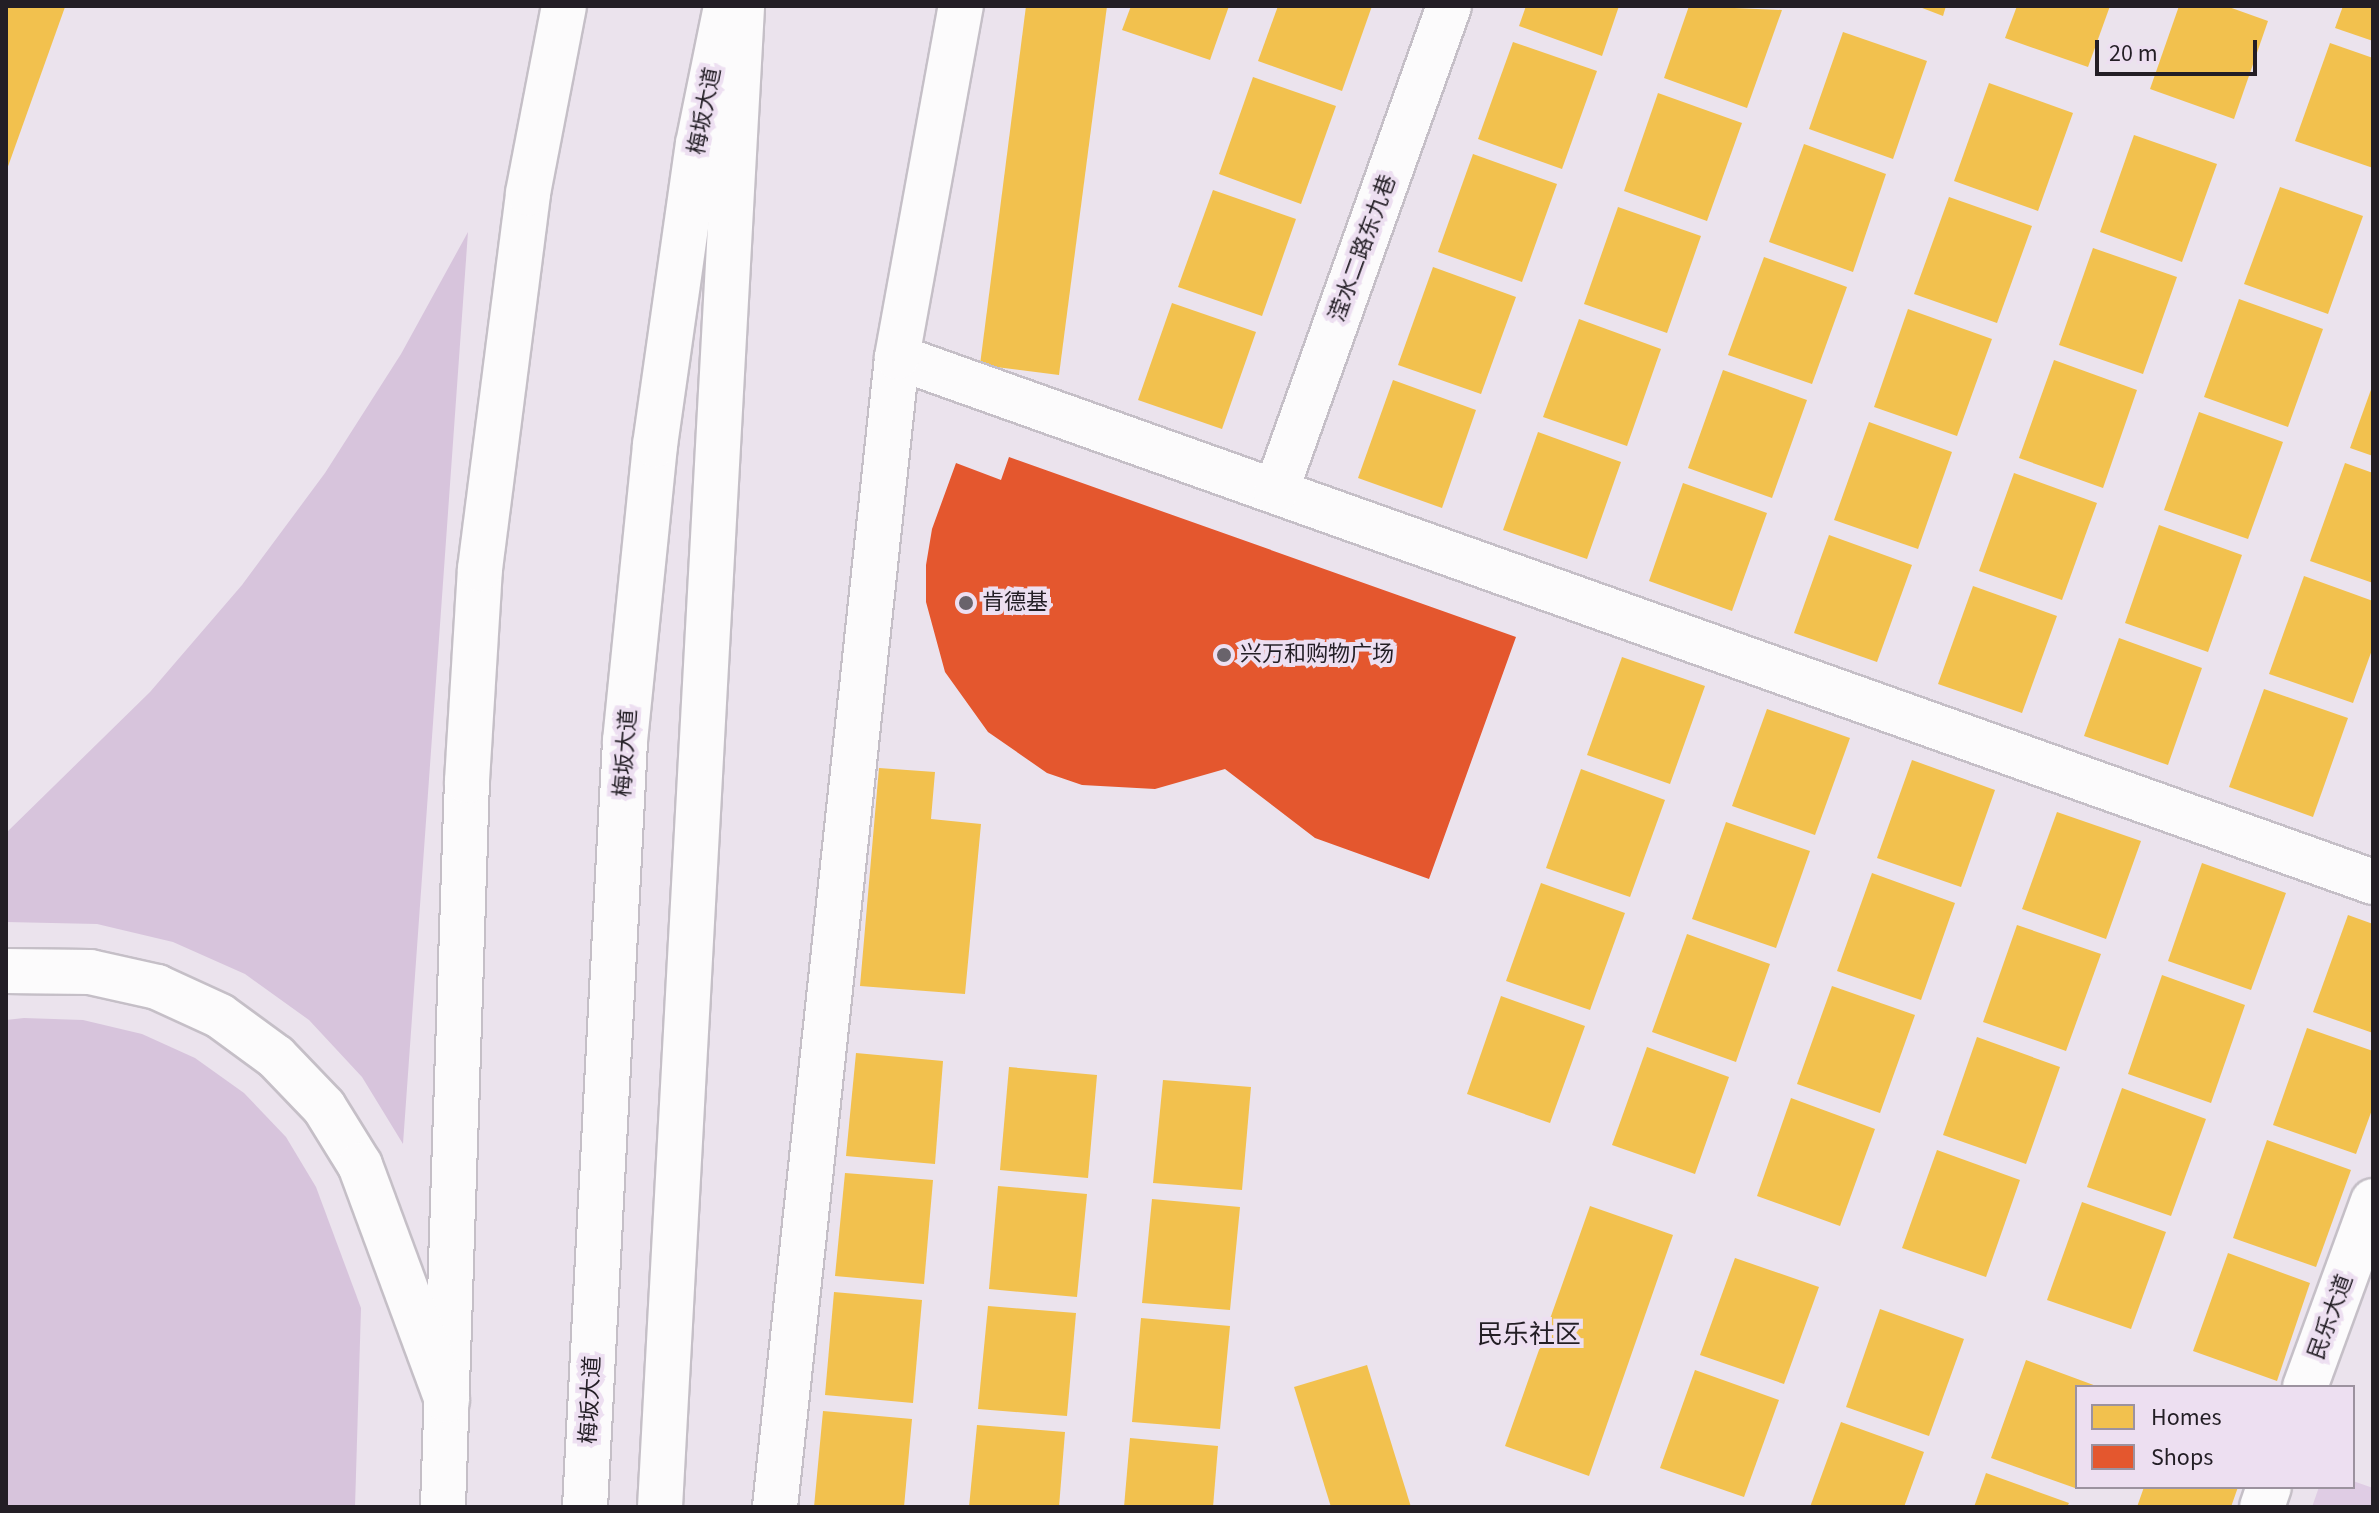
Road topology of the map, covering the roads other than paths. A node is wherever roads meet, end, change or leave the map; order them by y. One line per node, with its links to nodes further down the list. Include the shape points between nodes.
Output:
1 (564, 6): 12 (main road, via 512,296 480,569 467,781)
2 (726, 6): 14 (main road, 梅坂大道, via 698,144 655,445 625,741)
3 (742, 6): 15 (main road)
4 (961, 6): 6 (main road)
5 (1449, 6): 7 (main road, 滢水二路东九巷)
6 (897, 357): 7 (main road); 16 (main road)
7 (1276, 491): 8 (main road)
8 (2373, 882)
9 (6, 971): 12 (main road, via 90,972 157,987 220,1016 276,1057 324,1107 360,1165)
10 (2373, 1201): 11 (main road, 民乐大道)
11 (2306, 1385)
12 (447, 1400): 13 (main road)
13 (443, 1507)
14 (585, 1507)
15 (660, 1507)
16 (775, 1507)

